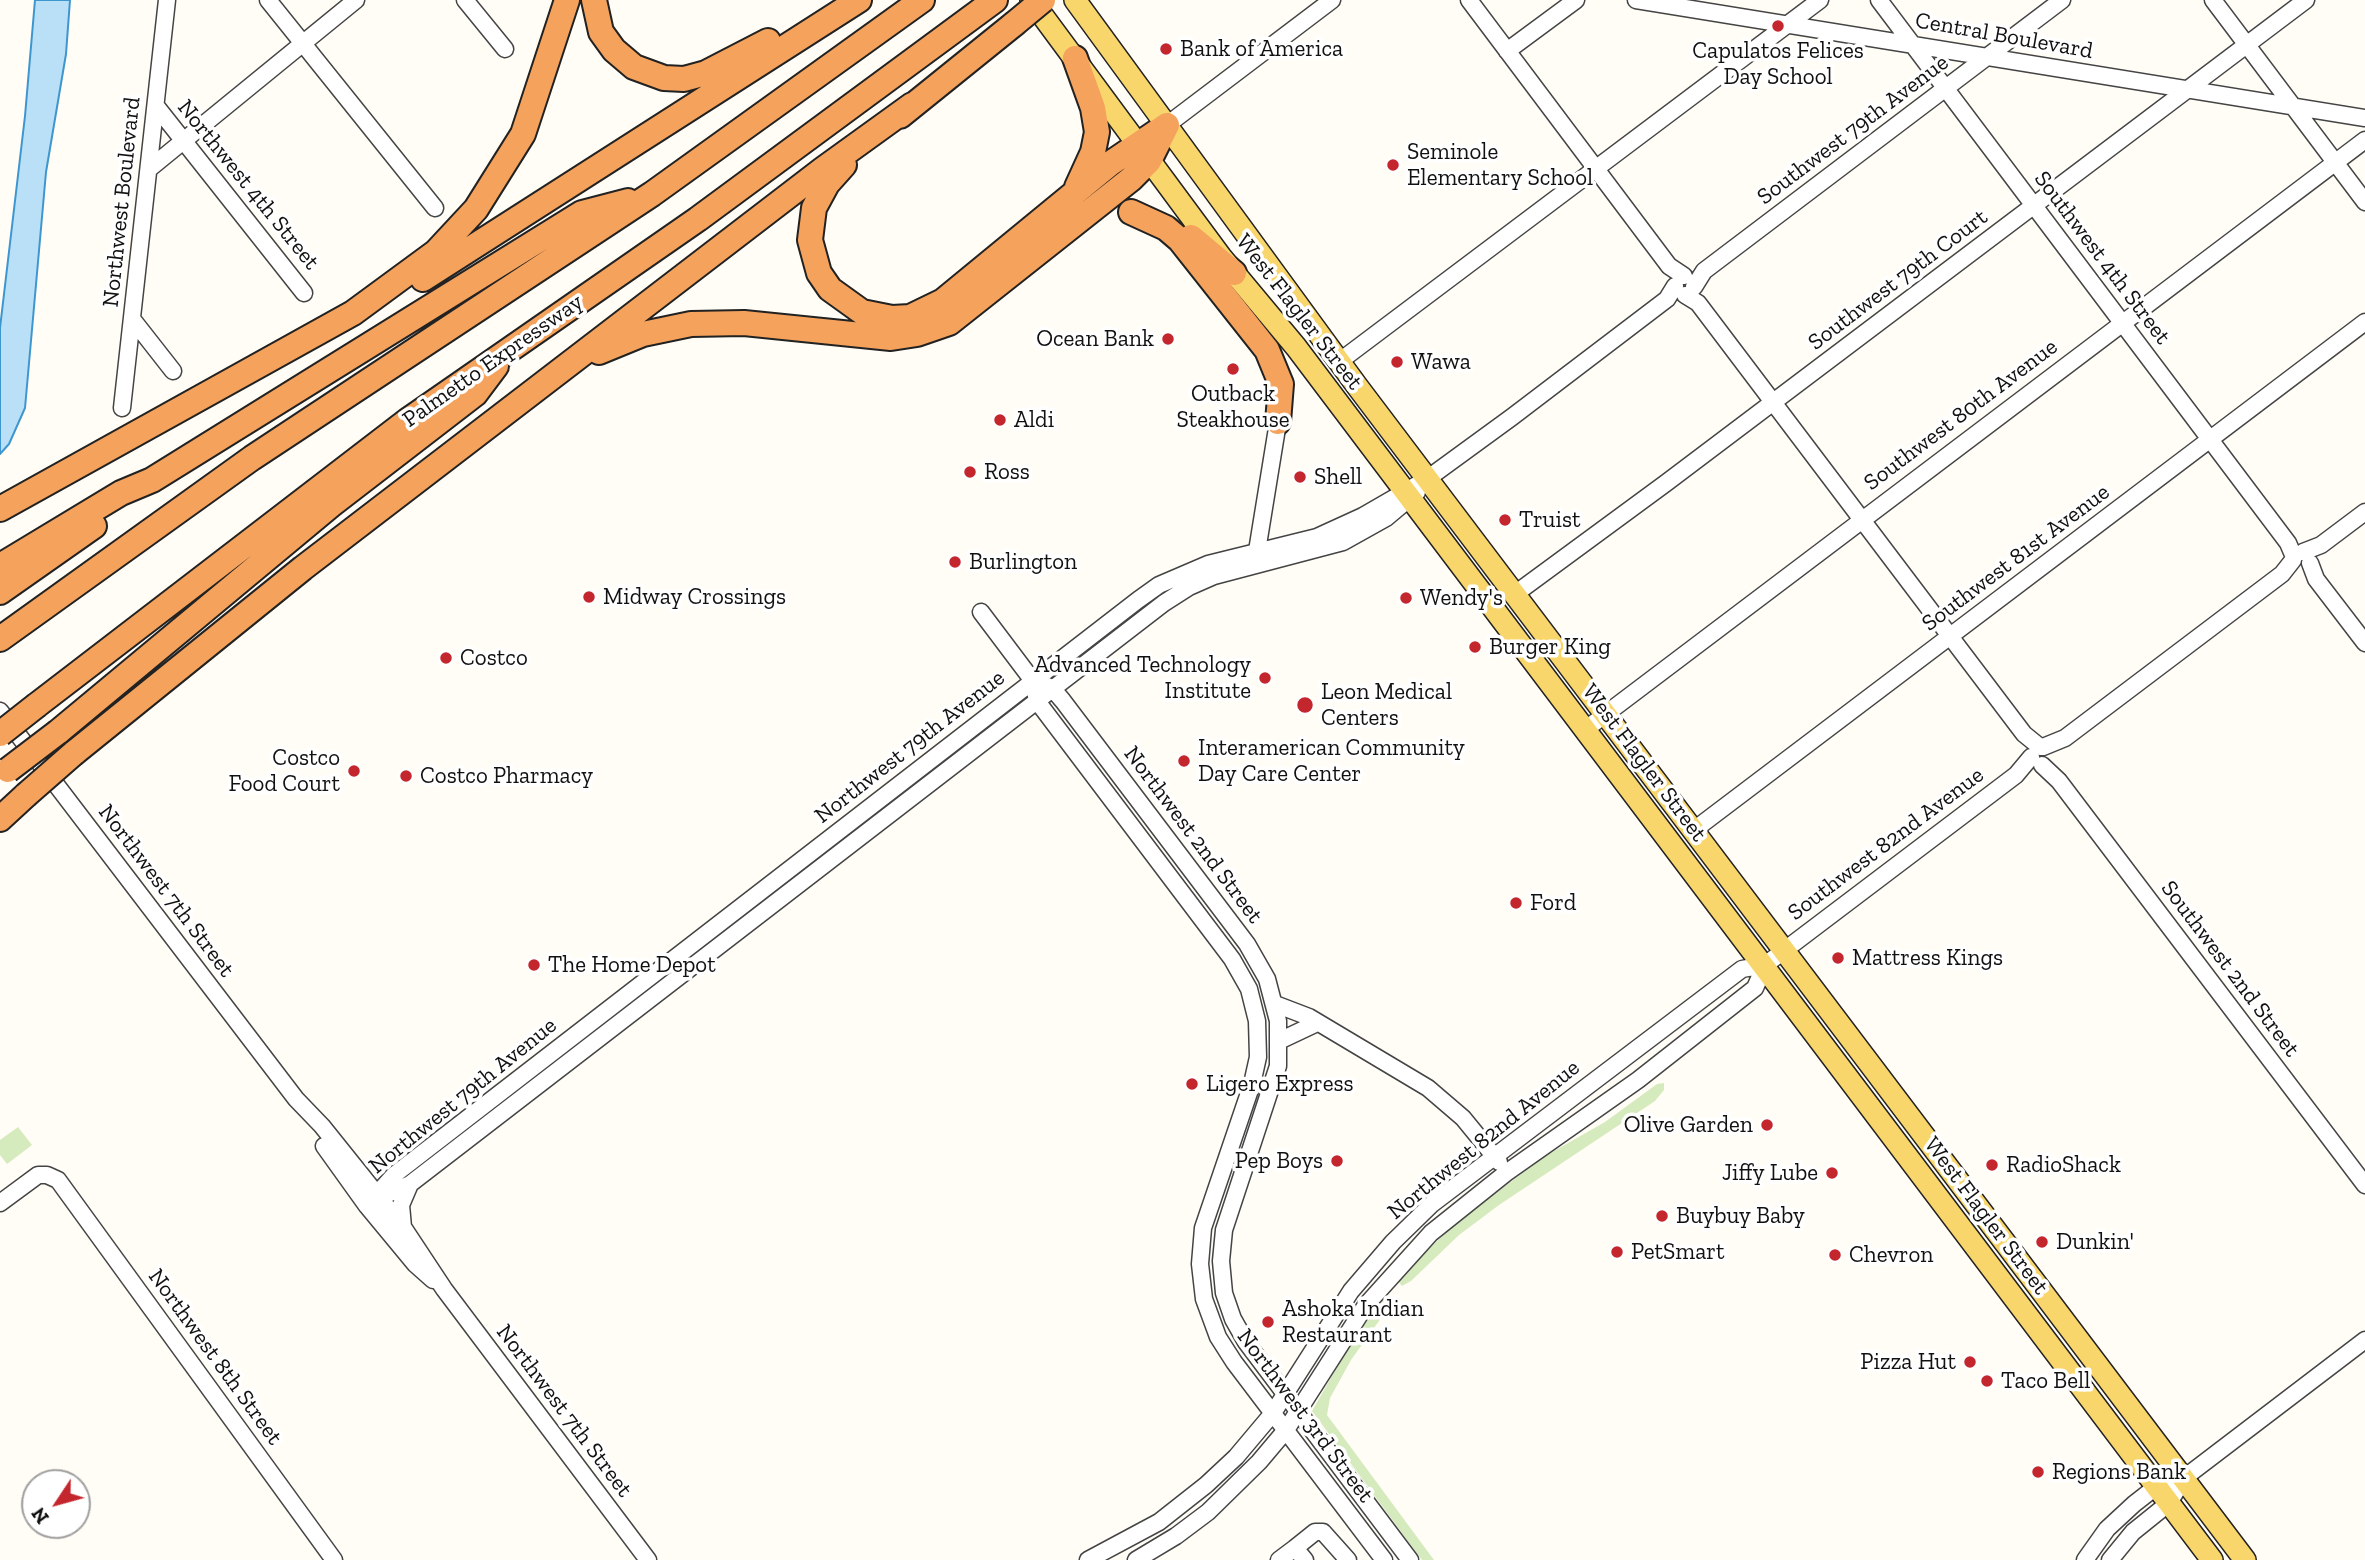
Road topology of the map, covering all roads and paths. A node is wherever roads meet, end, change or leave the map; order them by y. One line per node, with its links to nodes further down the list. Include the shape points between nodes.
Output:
1 (167, 0): 34 (street, Northwest Boulevard)
2 (268, 0): 24 (street)
3 (356, 0): 24 (street)
4 (465, 0): 27 (street)
5 (567, 0): 54 (highway, via 523,134 493,186 436,252)
6 (594, 0): 7 (highway, via 601,32 624,60 644,72 674,79 717,68)
7 (846, 0)
8 (859, 0): 54 (highway, via 483,242 379,305)
9 (922, 0): 45 (highway)
10 (995, 0): 58 (highway, Palmetto Expressway, via 720,204)
11 (1031, 0): 30 (main road, West Flagler Street)
12 (1043, 0): 33 (highway, bridge)
13 (1332, 0): 37 (street)
14 (1469, 0): 28 (street, Southwest 2nd Street)
15 (1576, 0): 28 (street)
16 (1636, 0): 23 (street, Central Boulevard)
17 (1820, 0): 23 (street)
18 (1879, 0): 25 (street, Southwest 4th Street)
19 (2062, 0): 29 (street, Southwest 79th Avenue)
20 (2213, 0): 26 (street)
21 (2306, 0): 26 (street, Southwest 79th Court)
22 (1081, 2): 37 (main road, West Flagler Street)
23 (1787, 25): 25 (street, Central Boulevard); 43 (street)
24 (303, 43): 38 (street); 48 (street)
25 (1912, 43): 29 (street, Central Boulevard); 31 (street, Southwest 4th Street)
26 (2247, 45): 32 (street, Southwest 79th Court); 35 (street)
27 (505, 50)
28 (1507, 51): 43 (street, Southwest 2nd Street)
29 (1986, 57): 31 (street, Southwest 79th Avenue); 32 (street, Central Boulevard)
30 (1075, 58): 40 (main road, West Flagler Street); 44 (highway, via 1097,132)
31 (1945, 88): 47 (street, Southwest 4th Street); 52 (street, Southwest 79th Avenue)
32 (2186, 90): 35 (street, Central Boulevard); 47 (street, Southwest 79th Court)
33 (912, 105): 44 (highway, via 837,171 814,208 813,256 830,289 845,303 891,318 927,311); 60 (highway)
34 (156, 106): 38 (street, Northwest 4th Street); 42 (street, Northwest Boulevard)
35 (2295, 108): 36 (street, Central Boulevard); 41 (street)
36 (2365, 118)
37 (1167, 125): 40 (highway); 59 (main road, West Flagler Street)
38 (183, 140): 42 (street); 53 (street, Northwest 4th Street)
39 (2365, 140): 41 (street, Southwest 80th Avenue)
40 (1143, 153): 44 (highway); 50 (highway, via 1131,179); 51 (main road, West Flagler Street)
41 (2335, 162): 46 (street); 56 (street, Southwest 80th Avenue)
42 (149, 169): 55 (street, Northwest Boulevard)
43 (1596, 169): 52 (street, Southwest 2nd Street); 59 (street)
44 (1075, 192)
45 (652, 194): 67 (highway, via 582,213); 80 (highway, via 252,458)
46 (2365, 202)
47 (2034, 205): 56 (street, Southwest 4th Street); 62 (street, Southwest 79th Court)
48 (435, 208)
49 (1131, 212): 50 (highway); 51 (highway, via 1167,218); 64 (highway, via 1180,240 1267,350 1281,384)
50 (1071, 227): 60 (highway, via 948,323 917,334 869,338 744,324 691,324 643,334)
51 (1234, 273): 68 (main road, West Flagler Street)
52 (1684, 289): 62 (street, Southwest 2nd Street); 66 (street, Southwest 79th Avenue)
53 (304, 293)
54 (353, 313): 69 (highway)
55 (132, 320): 61 (street); 63 (street, Northwest Boulevard)
56 (2122, 322): 65 (street, Southwest 4th Street); 71 (street, Southwest 80th Avenue)
57 (2365, 323): 65 (street, Southwest 81st Avenue)
58 (506, 351): 88 (highway, Palmetto Expressway, bridge, via 348,464); 90 (highway, bridge, via 475,394 310,521)
59 (1340, 361): 66 (main road, West Flagler Street)
60 (564, 370): 91 (highway, bridge, via 303,568 74,753)
61 (173, 371)
62 (1773, 402): 71 (street, Southwest 2nd Street); 77 (street, Southwest 79th Court)
63 (122, 408)
64 (1278, 422): 72 (street)
65 (2210, 439): 74 (street, Southwest 4th Street); 79 (street, Southwest 81st Avenue)
66 (1427, 479): 68 (street, Northwest 79th Avenue); 77 (main road, West Flagler Street)
67 (152, 480): 75 (highway, via 121,493); 76 (highway, via 126,504)
68 (1408, 494): 73 (street, Northwest 79th Avenue); 87 (main road, West Flagler Street)
69 (0, 509)
70 (2365, 512): 74 (street, Southwest 82nd Avenue)
71 (1861, 519): 79 (street, Southwest 2nd Street); 86 (street, Southwest 80th Avenue)
72 (1257, 551): 73 (street, Northwest 79th Avenue); 82 (street, Northwest 79th Avenue, via 1208,564 1159,585)
73 (1280, 553): 83 (street, Northwest 79th Avenue, via 1189,587)
74 (2300, 558): 81 (street, Southwest 4th Street); 89 (street, Southwest 82nd Avenue)
75 (0, 566)
76 (0, 592)
77 (1515, 594): 86 (main road, West Flagler Street)
78 (981, 612): 82 (street, Northwest 2nd Street)
79 (1950, 636): 89 (street, Southwest 2nd Street); 92 (street, Southwest 81st Avenue)
80 (0, 639)
81 (2365, 643)
82 (1033, 681): 83 (street); 84 (street, Northwest 2nd Street); 93 (street, Northwest 79th Avenue)
83 (1052, 688): 84 (street, Northwest 79th Avenue); 97 (street, Northwest 2nd Street, via 1247,944 1263,970)
84 (1037, 701): 94 (street, Northwest 79th Avenue); 98 (street, Northwest 2nd Street, via 1232,959)
85 (0, 711): 101 (street, Northwest 7th Street)
86 (1605, 714): 87 (street, Southwest 80th Avenue); 92 (main road, West Flagler Street)
87 (1586, 729): 96 (main road, West Flagler Street)
88 (0, 734)
89 (2041, 757): 95 (street, Southwest 82nd Avenue); 105 (street, Southwest 2nd Street)
90 (3, 775)
91 (0, 819)
92 (1694, 830): 95 (main road, West Flagler Street)
93 (730, 915): 94 (street); 106 (street, Northwest 79th Avenue, via 394,1175)
94 (739, 930): 104 (street, Northwest 79th Avenue)
95 (1784, 950): 96 (street, Northwest 82nd Avenue); 109 (main road, West Flagler Street)
96 (1765, 965): 102 (street, Northwest 82nd Avenue, via 1742,969); 103 (street, Northwest 82nd Avenue, via 1755,988 1638,1080); 108 (main road, West Flagler Street)
97 (1275, 1004): 99 (street, via 1309,1017); 100 (street, Northwest 2nd Street)
98 (1255, 1009): 120 (street, Northwest 3rd Street, via 1256,1069 1206,1217 1200,1269 1206,1308 1218,1337)
99 (1315, 1024): 100 (street); 102 (street, via 1437,1095 1472,1127)
100 (1279, 1041): 116 (street, Northwest 3rd Street, via 1275,1079 1227,1220 1221,1255 1230,1311)
101 (296, 1099): 106 (street, Northwest 7th Street); 110 (street, Northwest 7th Street, via 320,1141)
102 (1494, 1156): 103 (street); 117 (street, Northwest 82nd Avenue, via 1432,1205 1374,1262 1337,1309)
103 (1506, 1172): 119 (street, Northwest 82nd Avenue, via 1446,1219 1384,1283 1343,1338)
104 (410, 1184): 106 (street, Northwest 79th Avenue); 111 (street, via 401,1205)
105 (2365, 1185)
106 (377, 1194): 110 (street, Northwest 79th Avenue); 111 (street, Northwest 7th Street)
107 (0, 1203): 125 (street, Northwest 8th Street, via 38,1175 58,1180)
108 (1944, 1204): 109 (main road); 112 (main road, West Flagler Street)
109 (1982, 1213): 113 (main road, West Flagler Street)
110 (380, 1218): 111 (street, Northwest 7th Street)
111 (398, 1231): 114 (street, Northwest 7th Street, via 415,1264); 114 (street, Northwest 7th Street, via 416,1244)
112 (1966, 1233): 113 (main road); 123 (main road, West Flagler Street)
113 (2004, 1242): 122 (main road, West Flagler Street)
114 (444, 1289): 126 (street, Northwest 7th Street)
115 (2365, 1340): 122 (street)
116 (1259, 1360): 117 (street, via 1278,1369); 118 (street, Northwest 3rd Street)
117 (1304, 1363): 118 (street, Northwest 82nd Avenue)
118 (1285, 1395): 119 (street, Northwest 3rd Street); 120 (street, Northwest 82nd Avenue)
119 (1298, 1412): 121 (street, Northwest 82nd Avenue); 132 (street, Northwest 3rd Street)
120 (1273, 1413): 121 (street, Northwest 3rd Street); 127 (street, Northwest 82nd Avenue, via 1236,1457 1191,1498 1143,1532)
121 (1286, 1430): 128 (street, Northwest 82nd Avenue, via 1223,1499); 131 (street, Northwest 3rd Street)
122 (2184, 1478): 123 (street); 136 (main road, West Flagler Street)
123 (2163, 1494): 133 (street, via 2113,1522); 134 (street); 135 (main road, West Flagler Street)
124 (1300, 1554): 129 (street); 130 (street, via 1315,1532 1323,1532)
125 (334, 1560)
126 (649, 1560)
127 (1088, 1560)
128 (1136, 1560)
129 (1279, 1560)
130 (1348, 1560)
131 (1384, 1560)
132 (1410, 1560)
133 (2085, 1560)
134 (2109, 1560)
135 (2212, 1560)
136 (2245, 1560)

